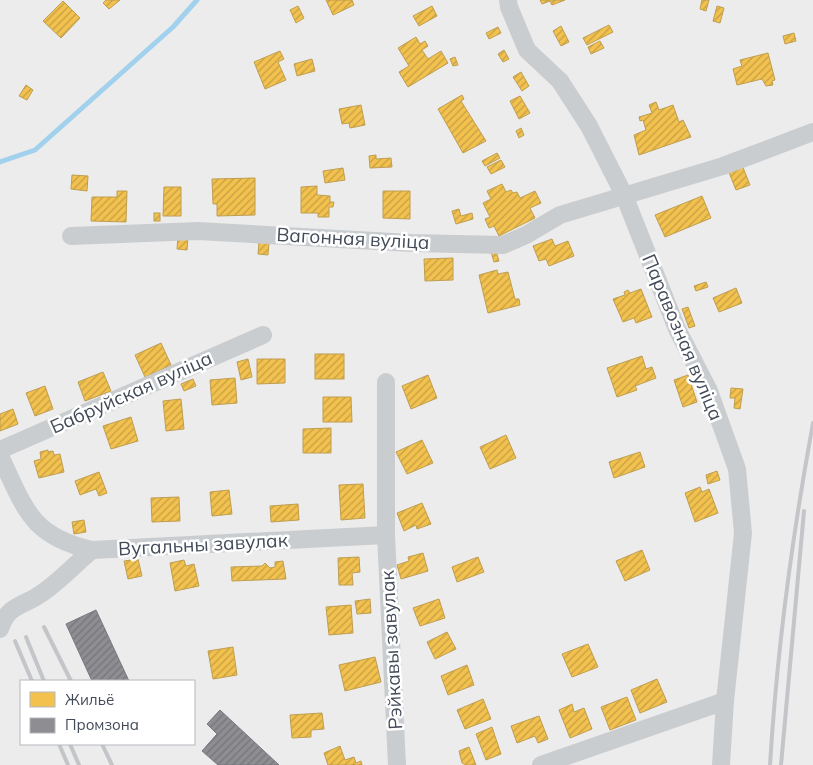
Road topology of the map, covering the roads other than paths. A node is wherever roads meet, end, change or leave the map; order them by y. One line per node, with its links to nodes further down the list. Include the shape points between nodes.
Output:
1 (508, 3): 3 (street, Паравозная вуліца, via 527,50 560,80 589,126)
2 (813, 132): 3 (street, Вагонная вуліца, via 723,166)
3 (624, 194): 4 (street, Вагонная вуліца, via 560,215 504,245 198,230); 12 (street, Паравозная вуліца, via 677,329 709,391 737,469 743,533)
4 (71, 236)
5 (263, 335): 7 (street, Бабруйская вуліца)
6 (386, 382): 9 (street)
7 (0, 450)
8 (0, 456): 10 (street, Вугальны завулак, via 30,516 68,544)
9 (386, 535): 10 (street, Вугальны завулак); 13 (street, Рэйкавы завулак)
10 (92, 550): 11 (street, via 39,596 21,603 4,618)
11 (0, 629)
12 (725, 701): 14 (street); 15 (street, Паравозная вуліца)
13 (397, 765)
14 (541, 765)
15 (721, 765)

